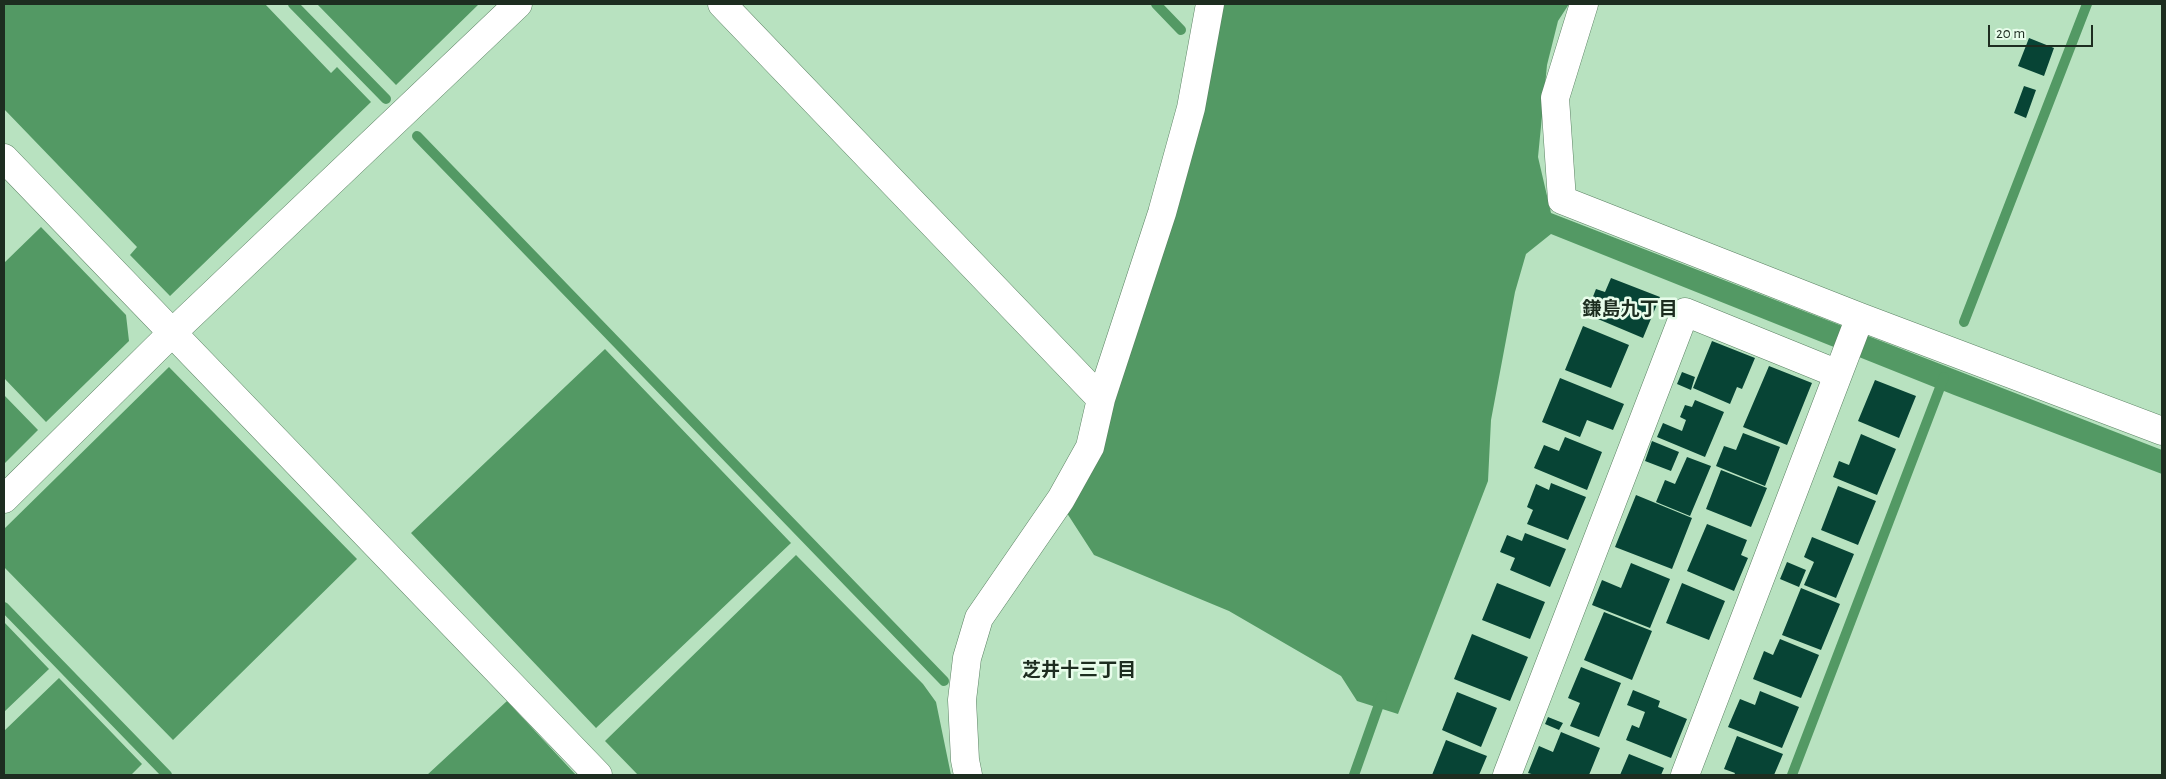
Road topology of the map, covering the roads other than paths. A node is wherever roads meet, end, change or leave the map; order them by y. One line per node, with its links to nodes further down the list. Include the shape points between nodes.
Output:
1 (518, 4): 7 (street)
2 (722, 4): 9 (street)
3 (1210, 4): 9 (street, via 1191,108 1162,213)
4 (1584, 4): 6 (street, via 1556,98 1562,200)
5 (4, 158): 7 (street)
6 (1860, 317): 8 (street); 10 (street)
7 (172, 333): 11 (street); 12 (street)
8 (1841, 368): 14 (street, via 1685,312); 15 (street)
9 (1101, 399): 13 (street, via 1090,447 1061,499 979,618 967,658 962,700 964,760)
10 (2162, 431)
11 (4, 499)
12 (598, 775)
13 (968, 775)
14 (1507, 775)
15 (1685, 775)

